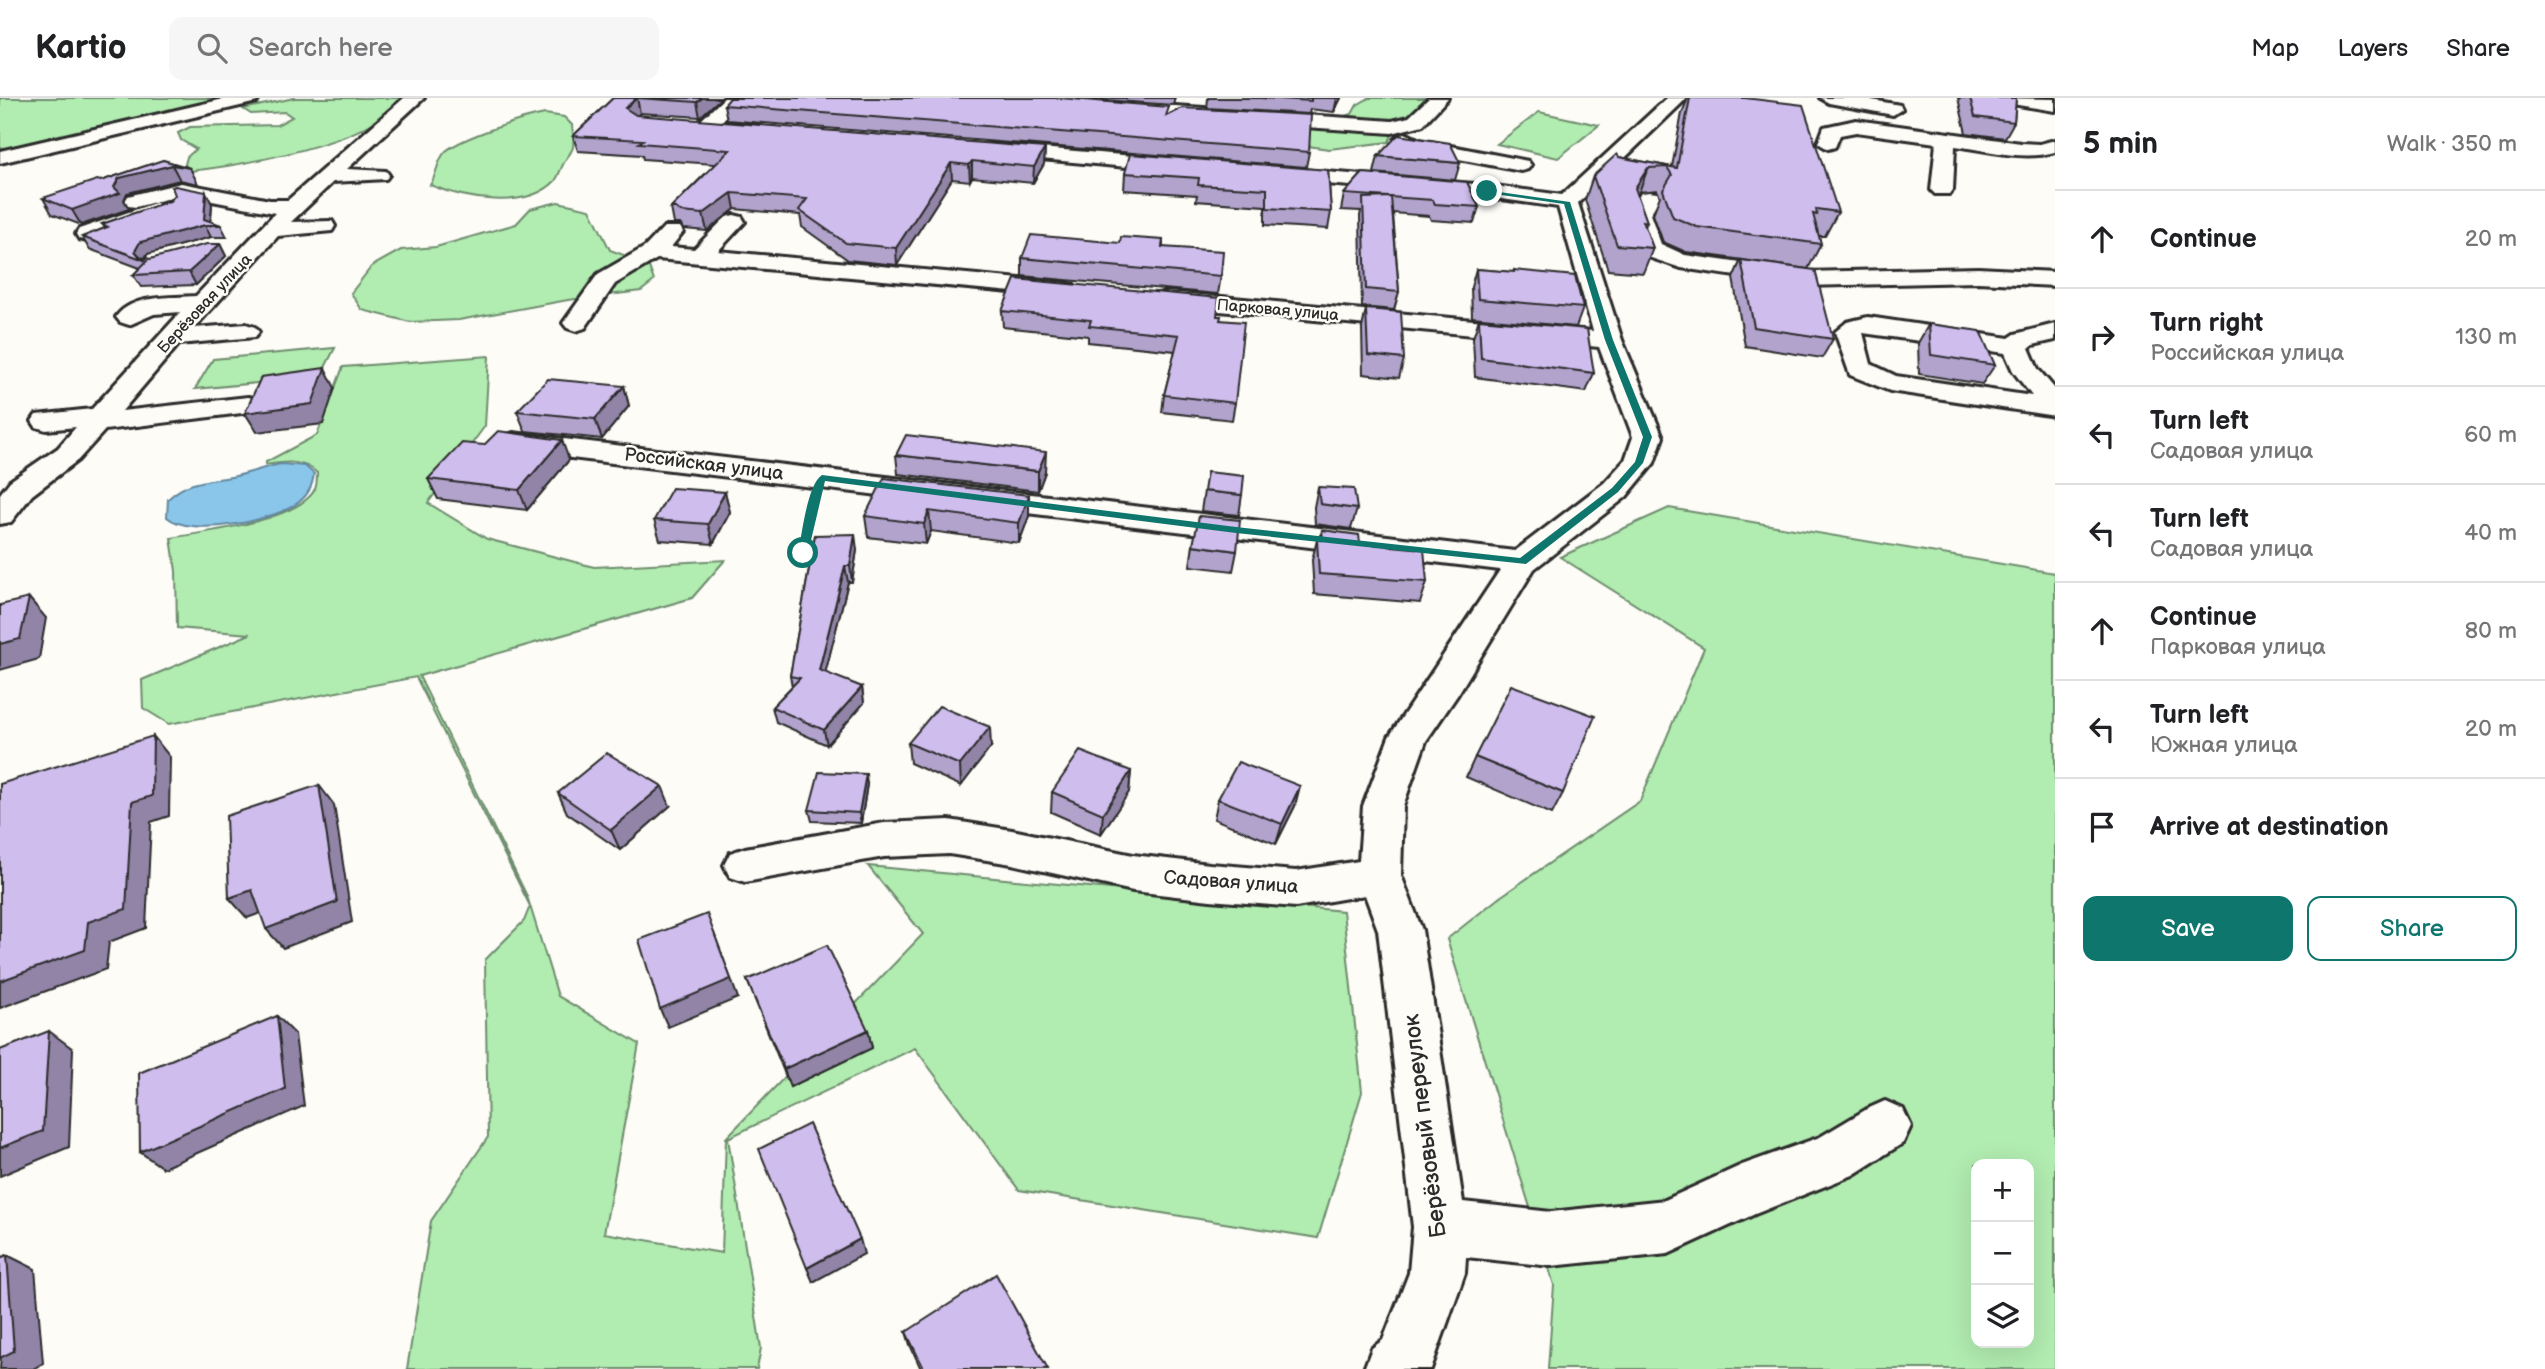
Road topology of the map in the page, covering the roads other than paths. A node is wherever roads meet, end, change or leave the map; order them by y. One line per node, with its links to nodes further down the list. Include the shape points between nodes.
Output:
1 (251, 98): 8 (street)
2 (415, 98): 27 (street, Берёзовая улица)
3 (734, 98): 16 (street, via 701,130)
4 (1439, 98): 14 (street, via 1416,121)
5 (1678, 98): 32 (street)
6 (1829, 98): 11 (street)
7 (2006, 98): 9 (street)
8 (217, 101): 15 (street)
9 (2055, 105)
10 (1095, 107): 14 (street, via 1141,117)
11 (1907, 107)
12 (1978, 124): 17 (street)
13 (1947, 125): 18 (street, via 1856,125 1831,131); 20 (street, via 2021,149); 28 (street)
14 (1401, 127): 23 (street, via 1406,140 1414,145)
15 (117, 129): 19 (street); 22 (street)
16 (766, 131)
17 (2055, 138)
18 (1828, 143)
19 (134, 144)
20 (2055, 146)
21 (974, 149): 24 (street)
22 (0, 157)
23 (1521, 165)
24 (1195, 167)
25 (1251, 172): 32 (street, via 1278,182 1487,191)
26 (379, 175): 27 (street)
27 (328, 176): 33 (street, Берёзовая улица)
28 (1942, 190)
29 (203, 192): 31 (street, via 172,190); 33 (street); 37 (street)
30 (1649, 198): 42 (street, via 1639,214 1650,246 1681,261 1804,279 1978,275)
31 (136, 201)
32 (1567, 202): 51 (street)
33 (293, 207): 38 (street, Берёзовая улица)
34 (734, 222): 41 (street)
35 (324, 226): 38 (street)
36 (673, 231): 40 (street)
37 (87, 234)
38 (265, 238): 39 (street); 45 (street, Берёзовая улица)
39 (218, 247)
40 (653, 251): 41 (street); 47 (street, via 606,279)
41 (701, 256): 43 (street, via 791,255 997,273)
42 (2055, 279)
43 (1088, 292)
44 (1143, 297): 51 (street, Парковая улица)
45 (203, 303): 46 (street, via 149,307); 50 (street, Берёзовая улица)
46 (129, 317)
47 (576, 323)
48 (246, 331): 50 (street)
49 (2055, 332): 52 (street, via 2024,339)
50 (171, 337): 55 (street, Берёзовая улица)
51 (1609, 340): 60 (street, via 1648,437 1639,463 1615,490)
52 (2015, 347): 54 (street, via 2026,371); 54 (street, via 1868,325 1848,332 1859,369 1871,377)
53 (248, 405): 55 (street)
54 (2055, 408)
55 (99, 420): 56 (street); 58 (street, Берёзовая улица, via 68,454)
56 (46, 421)
57 (511, 442): 60 (street, Российская улица)
58 (10, 491): 59 (street, Берёзовая улица)
59 (0, 515)
60 (1522, 562): 62 (street, via 1449,705 1408,737 1383,806)
61 (745, 864): 62 (street, Садовая улица, via 884,840 949,838 1133,873 1223,883 1296,889)
62 (1379, 875): 64 (street, Берёзовый переулок, via 1400,930)
63 (1885, 1126): 64 (street, via 1835,1157 1742,1192 1668,1227 1551,1239)
64 (1440, 1227): 65 (street, Берёзовый переулок, via 1437,1273)
65 (1401, 1366)

